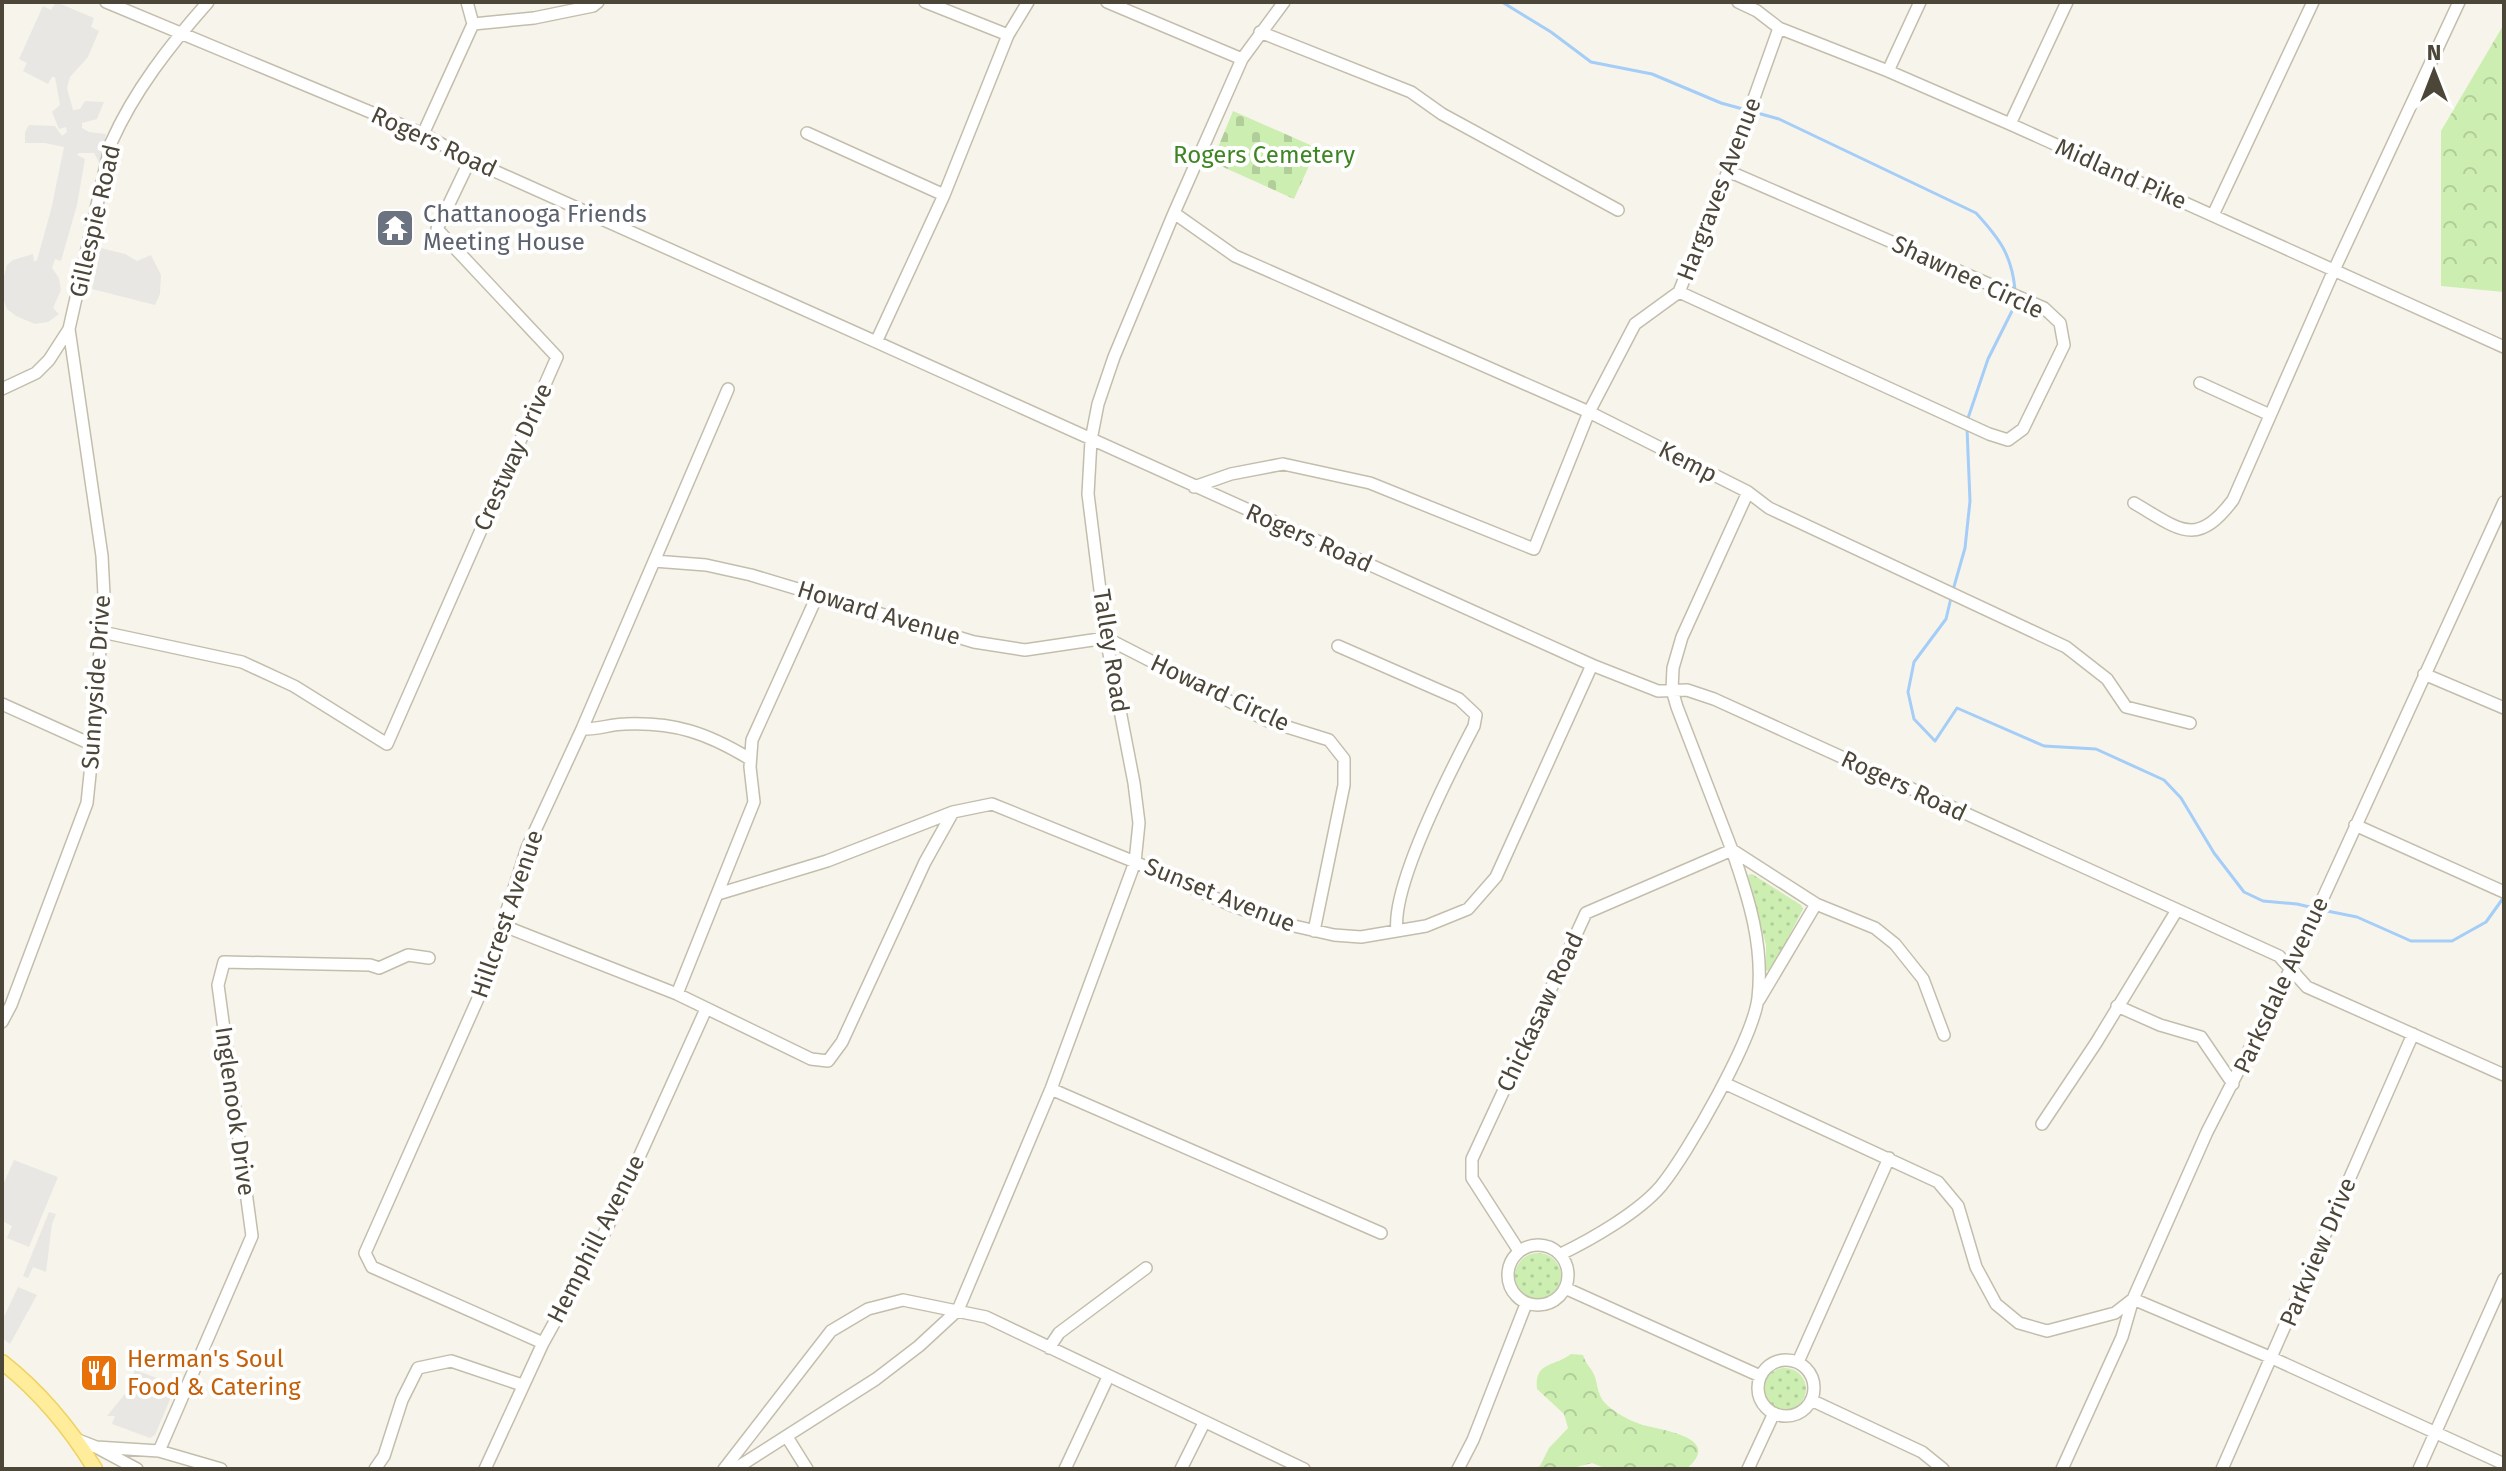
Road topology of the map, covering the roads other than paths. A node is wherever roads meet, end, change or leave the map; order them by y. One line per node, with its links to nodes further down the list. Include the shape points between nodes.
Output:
1 (106, 2): 18 (street, Rogers Road)
2 (208, 2): 18 (street, Gillespie Road)
3 (467, 2): 15 (street)
4 (598, 2): 15 (street, via 534,18)
5 (925, 2): 19 (street)
6 (1028, 2): 19 (street)
7 (1107, 2): 20 (street)
8 (1284, 2): 17 (street, Talley Road)
9 (1738, 2): 14 (street, Midland Pike)
10 (1920, 2): 21 (street)
11 (2067, 2): 22 (street)
12 (2313, 2): 30 (street)
13 (2459, 2): 31 (street)
14 (1759, 6): 16 (street, Midland Pike)
15 (473, 24): 24 (street)
16 (1779, 28): 21 (street, Midland Pike); 26 (street, Hargraves Avenue)
17 (1260, 32): 20 (street, Talley Road); 28 (street, via 1411,92)
18 (180, 34): 24 (street, Rogers Road); 33 (street, Gillespie Road, via 123,115 111,143)
19 (1008, 35): 27 (street)
20 (1242, 59): 29 (street, Talley Road)
21 (1888, 71): 22 (street, Midland Pike)
22 (2010, 124): 30 (street, Midland Pike)
23 (807, 133): 27 (street)
24 (423, 134): 25 (street, Rogers Road)
25 (470, 160): 34 (street, Rogers Road); 49 (street, Crestway Drive, via 437,229 557,357 387,744 294,686 242,662)
26 (1728, 171): 32 (street, Hargraves Avenue); 32 (street, Shawnee Circle, via 2044,308 2060,323 2064,345 2023,429 2008,440)
27 (944, 195): 34 (street)
28 (1618, 210)
29 (1174, 213): 39 (street, Kemp, via 1235,256); 41 (street, Talley Road, via 1114,357)
30 (2213, 215): 31 (street, Midland Pike)
31 (2334, 270): 35 (street, Midland Pike); 40 (street)
32 (1679, 292): 39 (street, Hargraves Avenue, via 1635,324)
33 (69, 329): 37 (street, Gillespie Road, via 36,373); 49 (street, Sunnyside Drive, via 102,556)
34 (877, 340): 41 (street, Rogers Road)
35 (2504, 347)
36 (2200, 383): 40 (street)
37 (2, 389)
38 (728, 389): 47 (street, Hillcrest Avenue)
39 (1589, 412): 42 (street, Hargraves Avenue, via 1534,549 1370,483 1283,464); 43 (street, Kemp)
40 (2270, 415): 45 (street, via 2233,500 2207,528 2177,527)
41 (1091, 440): 42 (street, Rogers Road); 50 (street, Talley Road, via 1088,494)
42 (1194, 487): 52 (street, Rogers Road)
43 (1748, 492): 54 (street, via 1682,637); 57 (street, Kemp, via 1769,508 2066,647 2107,679 2126,707)
44 (2504, 502): 46 (street, Parksdale Avenue)
45 (2134, 503)
46 (2499, 525): 53 (street, Parksdale Avenue)
47 (654, 561): 48 (street, Howard Avenue, via 706,565); 58 (street, Hillcrest Avenue)
48 (818, 594): 50 (street, Howard Avenue, via 974,642 1025,650); 60 (street, via 757,727)
49 (102, 632): 59 (street, Sunnyside Drive)
50 (1106, 638): 64 (street, Talley Road, via 1136,796); 70 (street, Howard Circle, via 1268,721 1329,740 1344,759 1344,785)
51 (1338, 646): 71 (street, via 1459,699 1476,715 1417,848)
52 (1592, 665): 54 (street, Rogers Road, via 1658,691); 71 (street, Sunset Avenue, via 1496,877 1468,909)
53 (2424, 674): 56 (street); 62 (street, Parksdale Avenue)
54 (1672, 690): 63 (street); 68 (street, Rogers Road, via 1714,699)
55 (2, 704): 59 (street)
56 (2504, 708)
57 (2190, 723)
58 (582, 729): 60 (street, via 672,725 706,735); 69 (street, Hillcrest Avenue, via 527,848)
59 (93, 745): 78 (street, Sunnyside Drive, via 87,803)
60 (750, 759): 66 (street, via 754,802)
61 (953, 812): 64 (street, Sunset Avenue, via 992,804); 66 (street, Sunset Avenue, via 827,861); 77 (street, via 828,1061 811,1059)
62 (2355, 825): 65 (street); 73 (street, Parksdale Avenue)
63 (1732, 850): 67 (street); 75 (street, via 1753,912); 88 (street, Chickasaw Road, via 1586,913 1472,1159 1472,1178)
64 (1135, 862): 70 (street, Sunset Avenue, via 1233,906); 84 (street, Talley Road)
65 (2504, 892)
66 (718, 894): 74 (street)
67 (1816, 904): 75 (street); 80 (street, via 1875,928 1895,944 1923,979)
68 (2177, 910): 73 (street, Rogers Road, via 2279,956); 76 (street)
69 (504, 926): 74 (street); 96 (street, Hillcrest Avenue, via 480,994 365,1253 372,1267)
70 (1314, 931): 71 (street, Sunset Avenue, via 1361,937)
71 (1397, 931)
72 (429, 958): 111 (street, Inglenook Drive, via 408,955 379,968 224,962 218,985 252,1236)
73 (2290, 970): 79 (street, Rogers Road, via 2307,987); 83 (street, Parksdale Avenue)
74 (677, 994): 77 (street)
75 (1758, 1001): 82 (street)
76 (2117, 1006): 83 (street, via 2201,1037); 85 (street)
77 (706, 1009): 96 (street, Hemphill Avenue, via 607,1228)
78 (2, 1022)
79 (2413, 1034): 81 (street, Rogers Road); 98 (street, Parkview Drive)
80 (1944, 1035)
81 (2504, 1075)
82 (1724, 1083): 86 (street); 89 (street, via 1660,1188 1620,1220)
83 (2233, 1084): 93 (street, Parksdale Avenue)
84 (1051, 1089): 87 (street); 95 (street, Talley Road)
85 (2042, 1124)
86 (1889, 1158): 93 (street, via 1938,1182 1958,1206 1976,1267 1996,1304 2019,1323 2047,1331 2115,1313); 100 (street)
87 (1381, 1233)
88 (1519, 1251): 89 (street, via 1543,1245); 94 (street, via 1507,1274 1510,1287)
89 (1561, 1254): 92 (street, via 1567,1267)
90 (1146, 1268): 97 (street, via 1059,1333)
91 (2504, 1279): 107 (street)
92 (1565, 1288): 94 (street, via 1548,1304); 101 (street)
93 (2133, 1299): 98 (street); 127 (street, Parksdale Avenue, via 2122,1337)
94 (1526, 1304): 124 (street)
95 (958, 1310): 97 (street, via 986,1317); 108 (street, Talley Road, via 876,1379); 119 (street, via 903,1300 868,1309 831,1331)
96 (543, 1343): 103 (street, Hemphill Avenue)
97 (1049, 1348): 102 (street)
98 (2272, 1358): 107 (street); 128 (street, Parkview Drive)
99 (2, 1362): 109 (main road)
100 (1798, 1362): 101 (street, via 1770,1364); 104 (street, via 1810,1372)
101 (1760, 1376): 105 (street, via 1759,1393)
102 (1108, 1377): 106 (street); 122 (street)
103 (522, 1385): 117 (street, via 451,1361 418,1368); 118 (street, Hemphill Avenue)
104 (1811, 1400): 105 (street, via 1787,1416); 126 (street, via 1922,1452)
105 (1774, 1413): 125 (street)
106 (1204, 1423): 113 (street); 123 (street)
107 (2434, 1433): 112 (street); 129 (street)
108 (787, 1437): 120 (street, Talley Road); 121 (street)
109 (78, 1440): 110 (street); 114 (main road)
110 (96, 1447): 111 (street); 115 (street)
111 (159, 1451): 116 (street)
112 (2504, 1464)
113 (1296, 1467)
114 (95, 1469)
115 (137, 1469)
116 (221, 1469)
117 (375, 1469)
118 (485, 1469)
119 (724, 1469)
120 (735, 1469)
121 (807, 1469)
122 (1065, 1469)
123 (1181, 1469)
124 (1458, 1469)
125 (1748, 1469)
126 (1943, 1469)
127 (2062, 1469)
128 (2222, 1469)
129 (2419, 1469)

